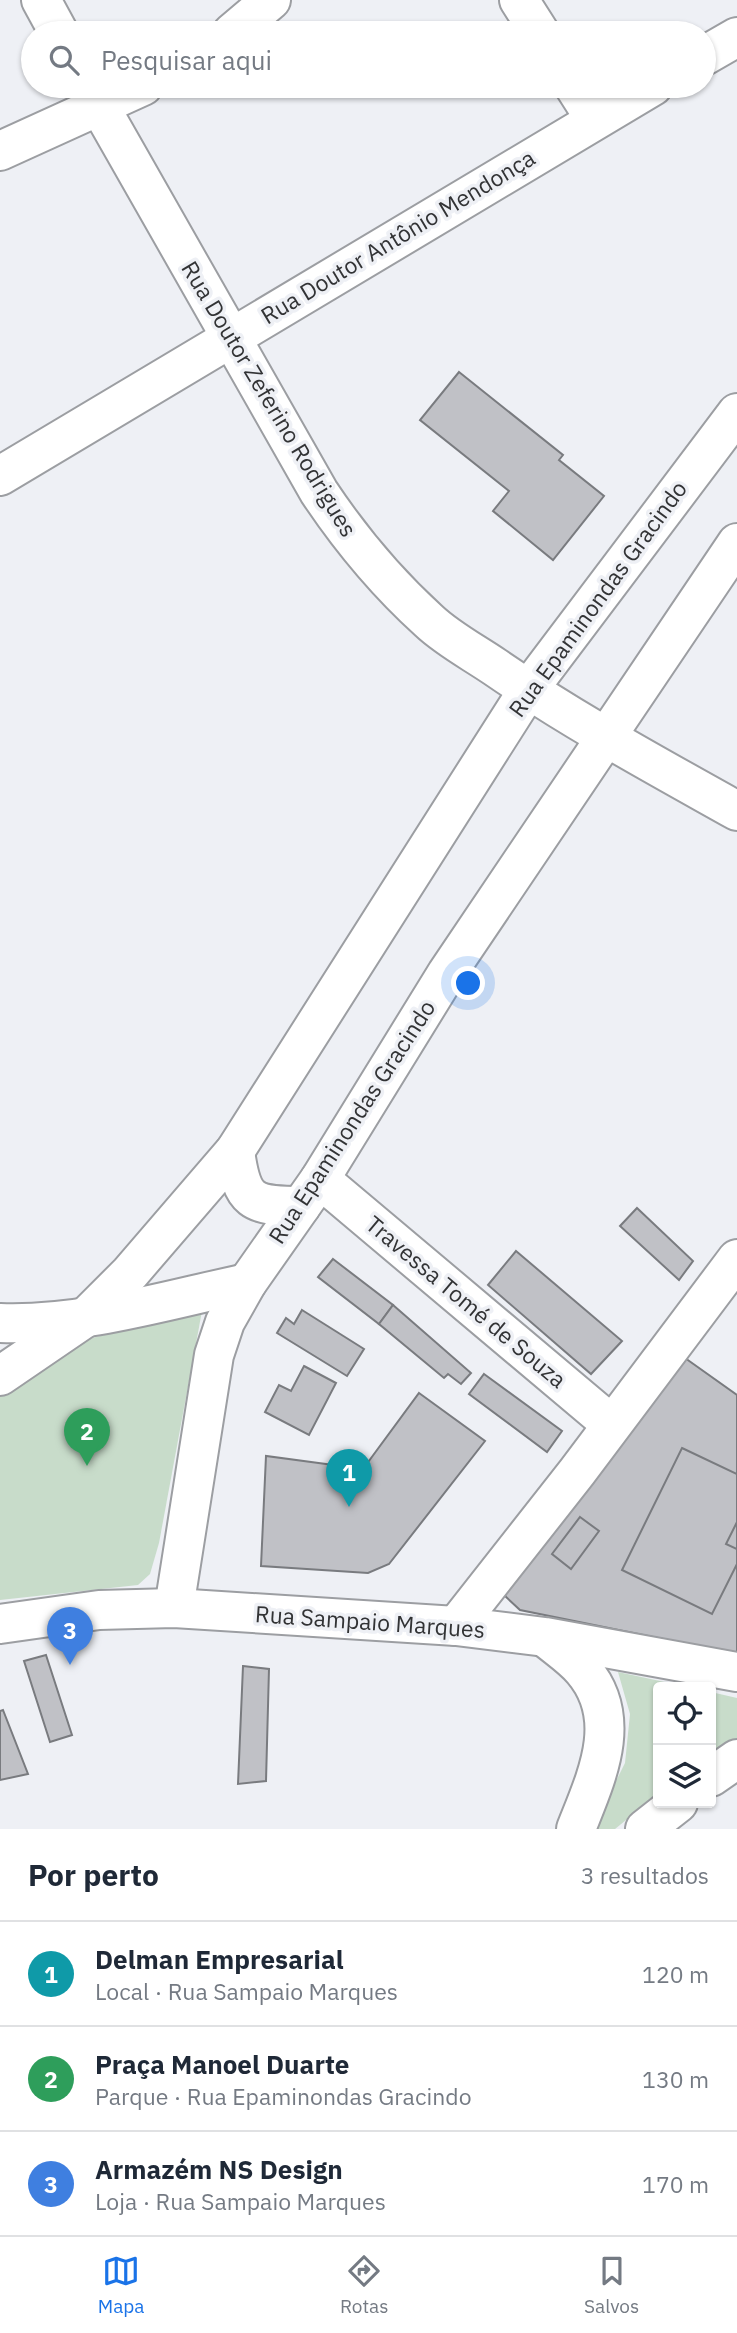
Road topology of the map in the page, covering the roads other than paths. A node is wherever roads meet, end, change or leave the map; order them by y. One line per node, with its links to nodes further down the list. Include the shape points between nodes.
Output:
1 (41, 0): 4 (street)
2 (271, 0): 5 (street)
3 (519, 0): 6 (street)
4 (52, 21)
5 (246, 21)
6 (532, 21)
7 (737, 37): 8 (street)
8 (716, 49)
9 (90, 98): 14 (street)
10 (94, 98): 15 (street, Rua Doutor Zeferino Rodrigues)
11 (581, 98): 13 (street)
12 (632, 98): 13 (street, Rua Doutor Antônio Mendonça)
13 (595, 119): 15 (street, Rua Doutor Antônio Mendonça)
14 (0, 151)
15 (230, 338): 17 (street, Rua Doutor Antônio Mendonça); 19 (street, Rua Doutor Zeferino Rodrigues, via 346,532 432,623)
16 (737, 413): 19 (street, Rua Epaminondas Gracindo)
17 (0, 476)
18 (737, 543): 20 (street, Rua Epaminondas Gracindo)
19 (528, 690): 20 (street, Rua Doutor Zeferino Rodrigues); 22 (street, Rua Epaminondas Gracindo)
20 (606, 739): 21 (street, Rua Doutor Zeferino Rodrigues); 23 (street, Rua Epaminondas Gracindo, via 447,973)
21 (737, 811)
22 (235, 1151): 23 (street, via 245,1192 257,1202 275,1206); 26 (street, Rua Epaminondas Gracindo)
23 (310, 1192): 25 (street, Rua Epaminondas Gracindo); 29 (street, Travessa Tomé de Souza)
24 (737, 1259): 29 (street)
25 (247, 1283): 26 (street); 30 (street, Rua Epaminondas Gracindo, via 225,1322 214,1355)
26 (85, 1318): 27 (street); 28 (street, Rua Epaminondas Gracindo)
27 (0, 1324)
28 (0, 1376)
29 (611, 1424): 32 (street)
30 (174, 1608): 31 (street, Rua Sampaio Marques, via 99,1610); 32 (street, Rua Sampaio Marques)
31 (0, 1624)
32 (456, 1626): 33 (street, Rua Sampaio Marques)
33 (545, 1637): 34 (street, Rua Sampaio Marques); 38 (street, via 583,1670 602,1705 604,1747 599,1773)
34 (737, 1672)
35 (737, 1759): 36 (street)
36 (716, 1774)
37 (672, 1808): 39 (street)
38 (576, 1829)
39 (645, 1829)

